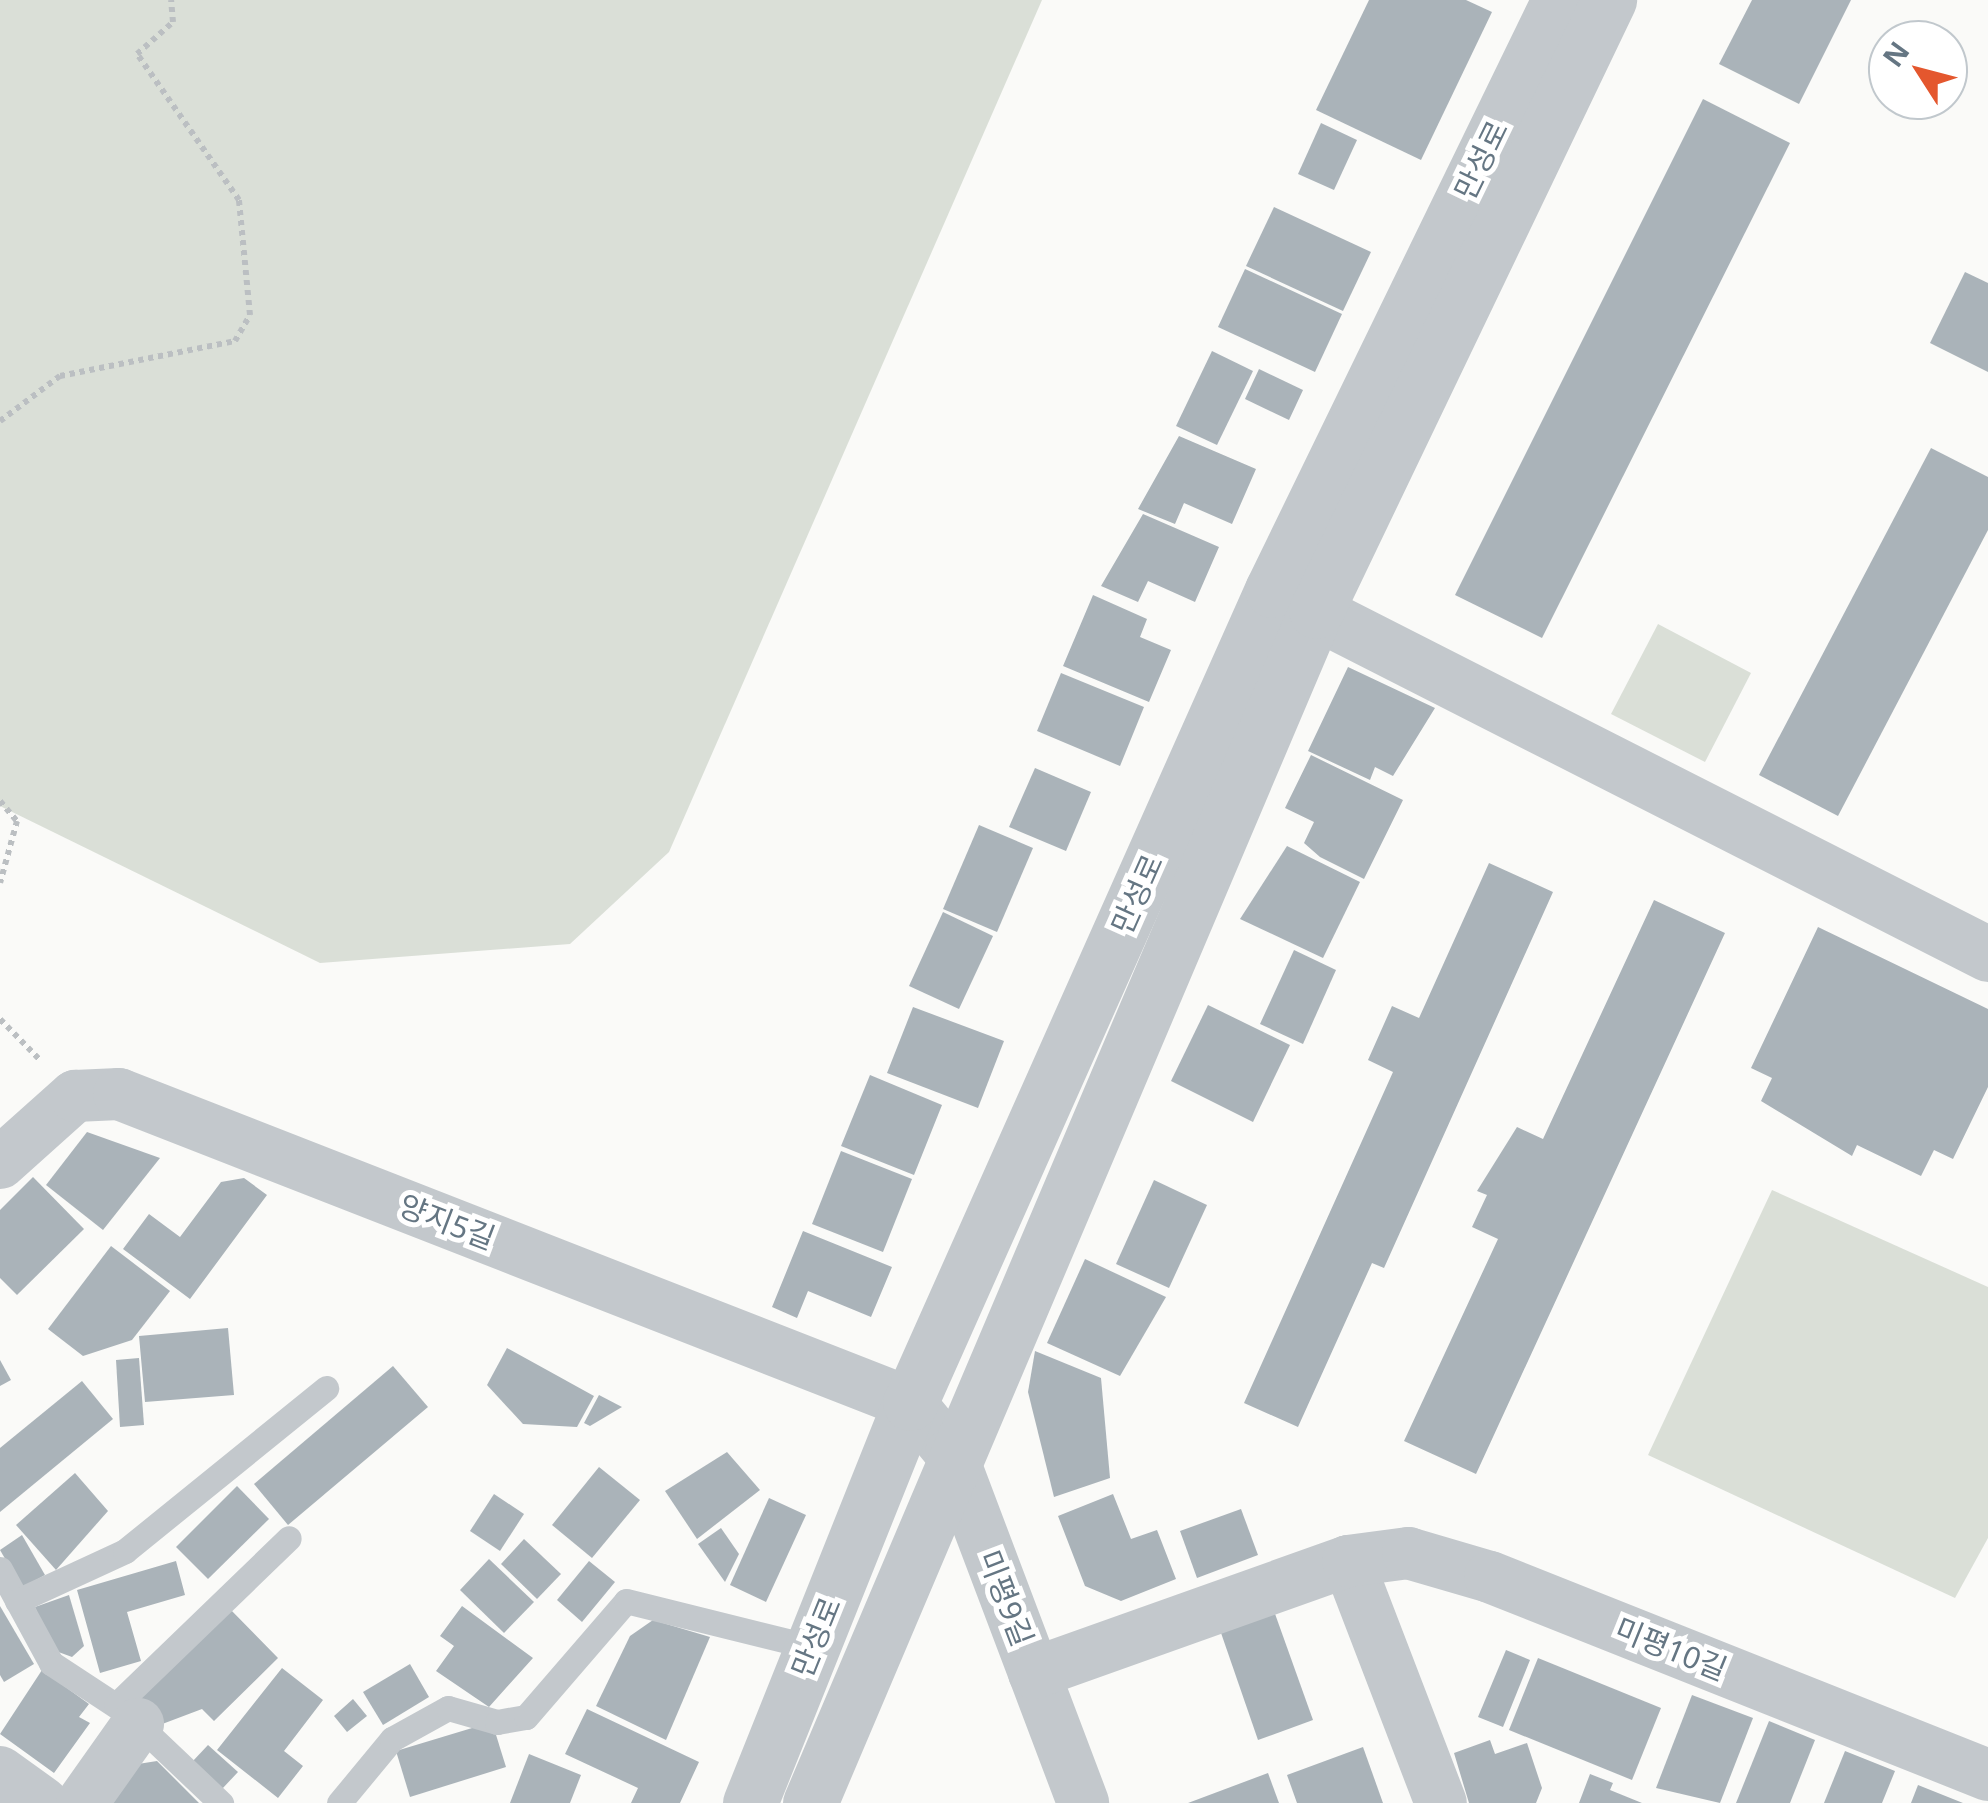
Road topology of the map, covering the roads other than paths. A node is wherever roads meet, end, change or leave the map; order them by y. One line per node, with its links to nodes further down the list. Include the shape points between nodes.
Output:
1 (1559, 0): 3 (street, 만성로)
2 (1609, 0): 3 (street, 만성로)
3 (1294, 601): 4 (street); 7 (street, 만성로); 8 (street, 만성로)
4 (1988, 954)
5 (0, 1163): 7 (street, 양지5길, via 76,1096 119,1094)
6 (326, 1388): 12 (lane, via 125,1551)
7 (910, 1403): 8 (street, 미평9길); 13 (street, 만성로)
8 (951, 1454): 14 (street, 미평9길); 23 (street, 만성로)
9 (289, 1538): 15 (lane)
10 (1348, 1561): 14 (street, 미평10길); 17 (street, 미평10길, via 1408,1553 1475,1572); 25 (street)
11 (0, 1569): 12 (lane)
12 (17, 1601): 15 (lane, via 51,1663)
13 (812, 1647): 21 (lane, via 626,1601 526,1717 497,1722 448,1708 392,1739); 22 (street, 만성로)
14 (1034, 1674): 24 (street, 미평9길)
15 (127, 1715): 19 (street); 20 (lane)
16 (0, 1772): 18 (street)
17 (1988, 1774)
18 (44, 1803)
19 (82, 1803)
20 (221, 1803)
21 (339, 1803)
22 (750, 1803)
23 (810, 1803)
24 (1083, 1803)
25 (1442, 1803)

